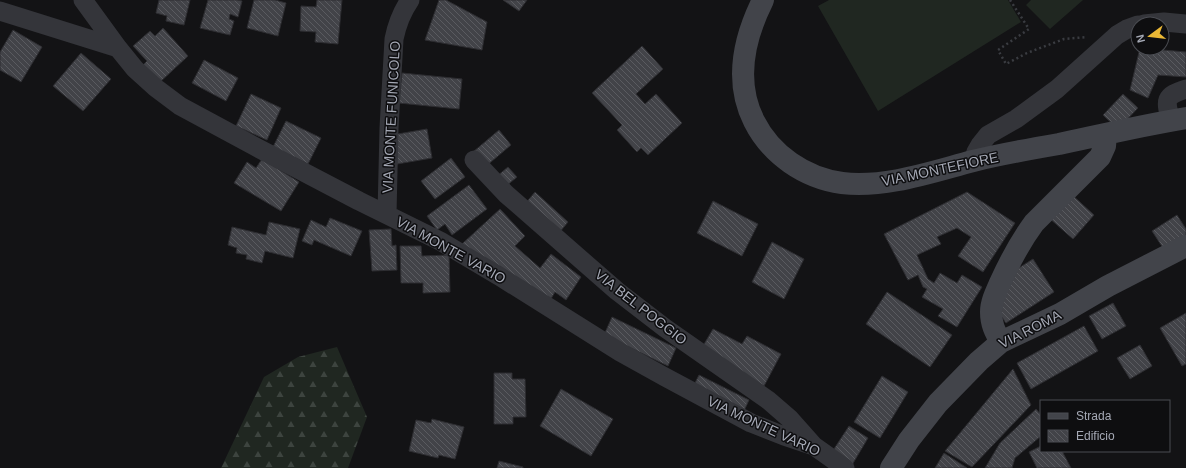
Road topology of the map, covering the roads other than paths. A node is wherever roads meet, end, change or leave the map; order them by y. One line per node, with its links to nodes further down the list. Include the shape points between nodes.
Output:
1 (83, 0): 8 (street, VIA MONTE VARIO)
2 (410, 0): 14 (street, VIA MONTE FUNICOLO, via 400,16 394,39)
3 (763, 0): 13 (main road, VIA MONTEFIORE, via 747,41 744,89 749,110 758,130 783,158 804,171 842,183 883,182)
4 (0, 11): 8 (street)
5 (1170, 23): 6 (street)
6 (1186, 24)
7 (1130, 28): 13 (street, via 1117,35 1057,89 988,135 978,148)
8 (118, 48): 14 (street, VIA MONTE VARIO, via 146,81 180,106)
9 (1186, 89): 10 (street, via 1172,94 1168,99 1167,107)
10 (1179, 120): 11 (main road, VIA MONTEFIORE)
11 (1106, 134): 13 (main road, VIA MONTEFIORE); 16 (main road, via 1105,146 1100,157 1034,223 1010,259 992,307 992,323)
12 (474, 160): 17 (street, VIA BEL POGGIO, via 506,194 617,291 768,400 790,419)
13 (973, 161)
14 (387, 214): 17 (street, VIA MONTE VARIO, via 440,241 620,352 704,398 768,430)
15 (1186, 246): 16 (main road, VIA ROMA, via 1060,314)
16 (1001, 342): 19 (main road, VIA ROMA, via 938,403)
17 (814, 446): 18 (street, VIA MONTE VARIO)
18 (845, 468)
19 (891, 468)

